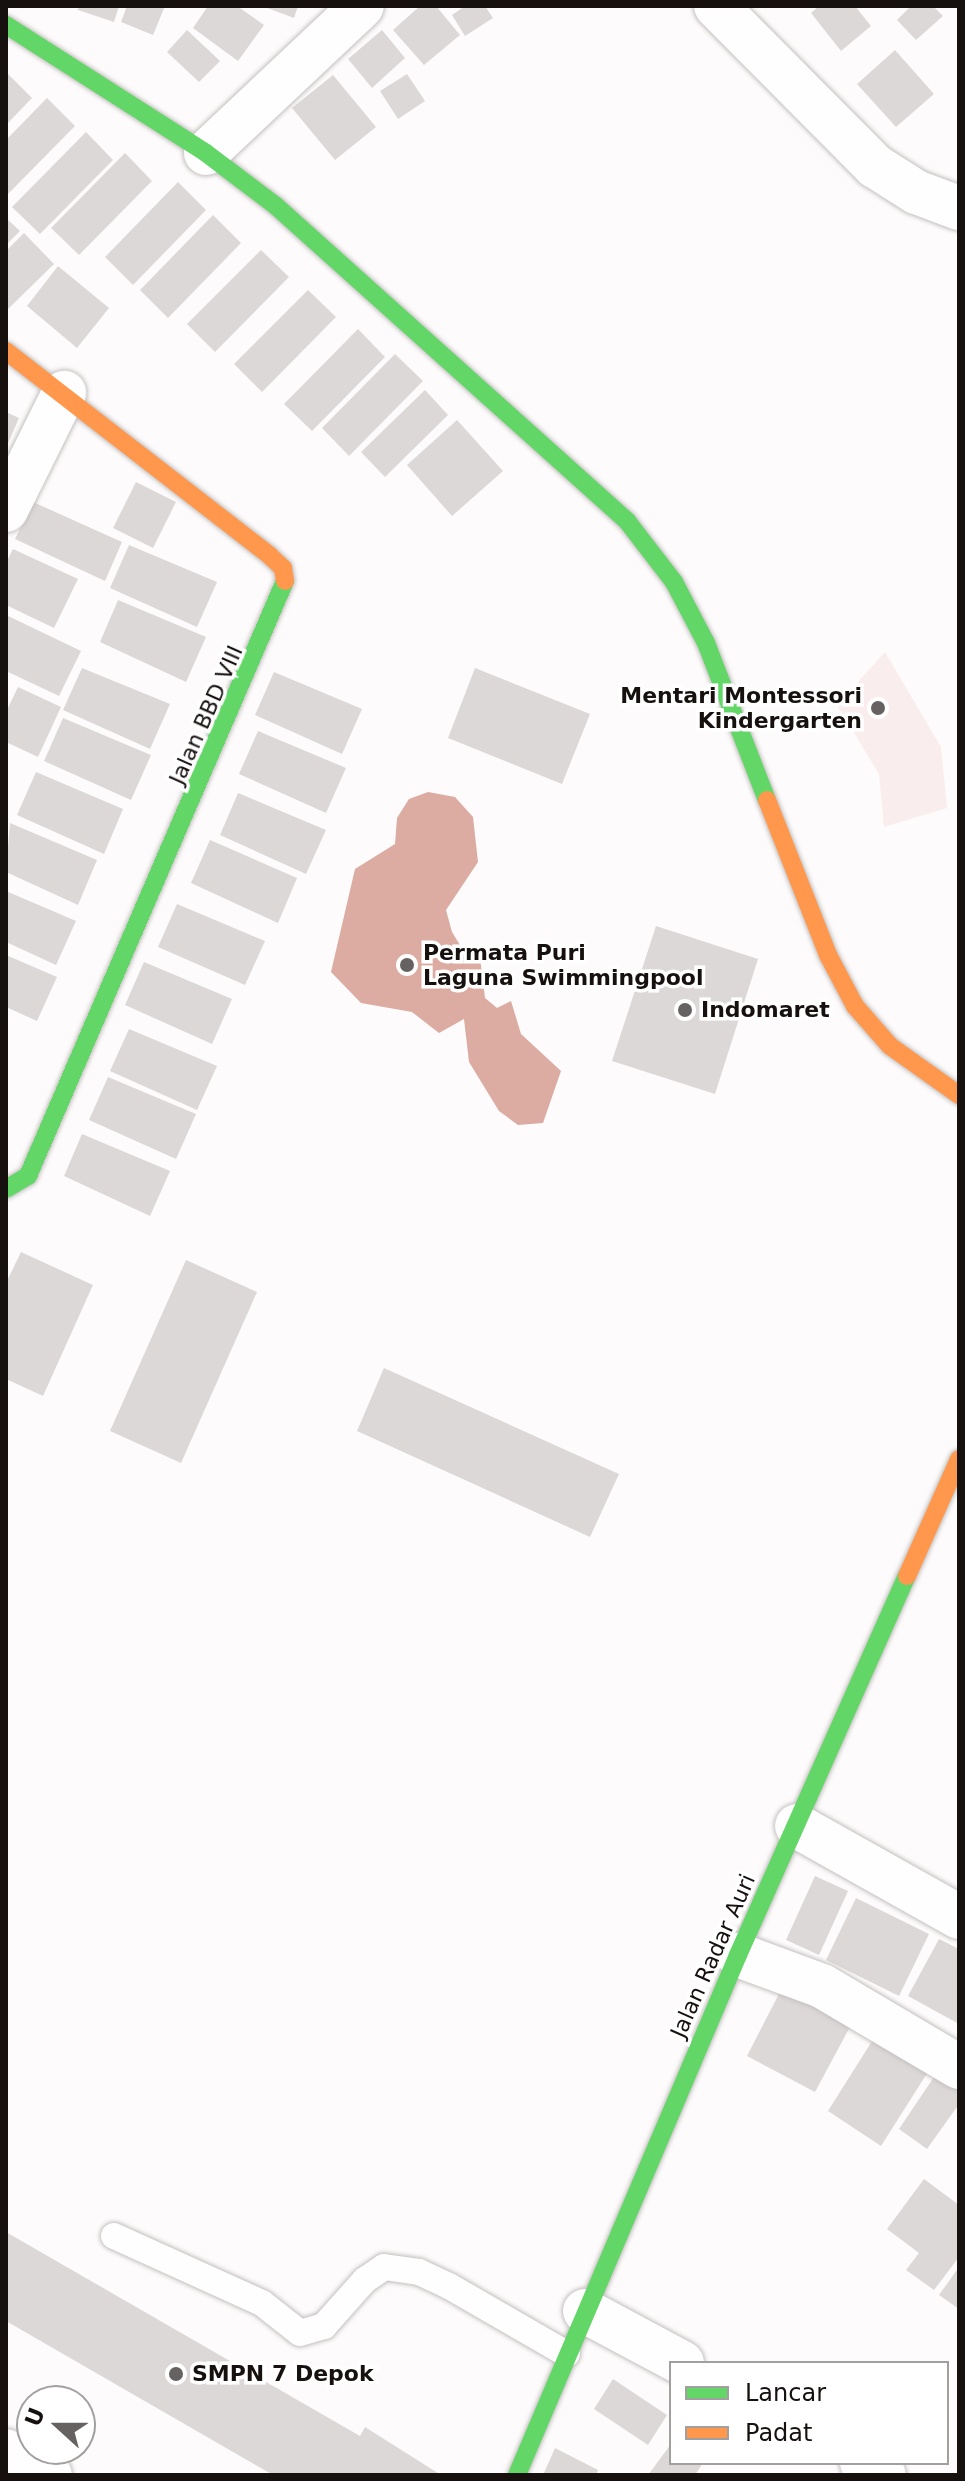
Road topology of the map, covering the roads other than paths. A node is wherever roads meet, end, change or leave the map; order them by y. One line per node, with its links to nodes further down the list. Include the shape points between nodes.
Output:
1 (8, 6): 4 (street)
2 (362, 6): 6 (street)
3 (716, 6): 7 (street, via 875,166 916,192)
4 (6, 12)
5 (6, 25): 6 (street)
6 (206, 153): 11 (street, via 276,206 627,521 674,582 706,643 828,955 855,1006 890,1046)
7 (959, 208)
8 (6, 351): 9 (street, Jalan BBD VIII)
9 (64, 393): 10 (street); 12 (street, Jalan BBD VIII, via 270,556 283,568 286,588 28,1176)
10 (6, 510)
11 (959, 1095)
12 (6, 1189)
13 (959, 1459): 14 (street, Jalan Radar Auri)
14 (797, 1826): 15 (street); 16 (street, Jalan Radar Auri)
15 (959, 1917)
16 (738, 1955): 17 (street, via 822,1986); 19 (street, Jalan Radar Auri)
17 (959, 2067)
18 (114, 2236): 20 (lane, via 262,2303 300,2333 324,2326 365,2280 384,2267 419,2272 449,2286)
19 (585, 2311): 20 (street, Jalan Radar Auri); 21 (street)
20 (567, 2354): 25 (street, Jalan Radar Auri)
21 (678, 2361)
22 (6, 2451): 24 (street)
23 (866, 2465): 26 (street)
24 (50, 2475)
25 (517, 2475)
26 (884, 2475)

